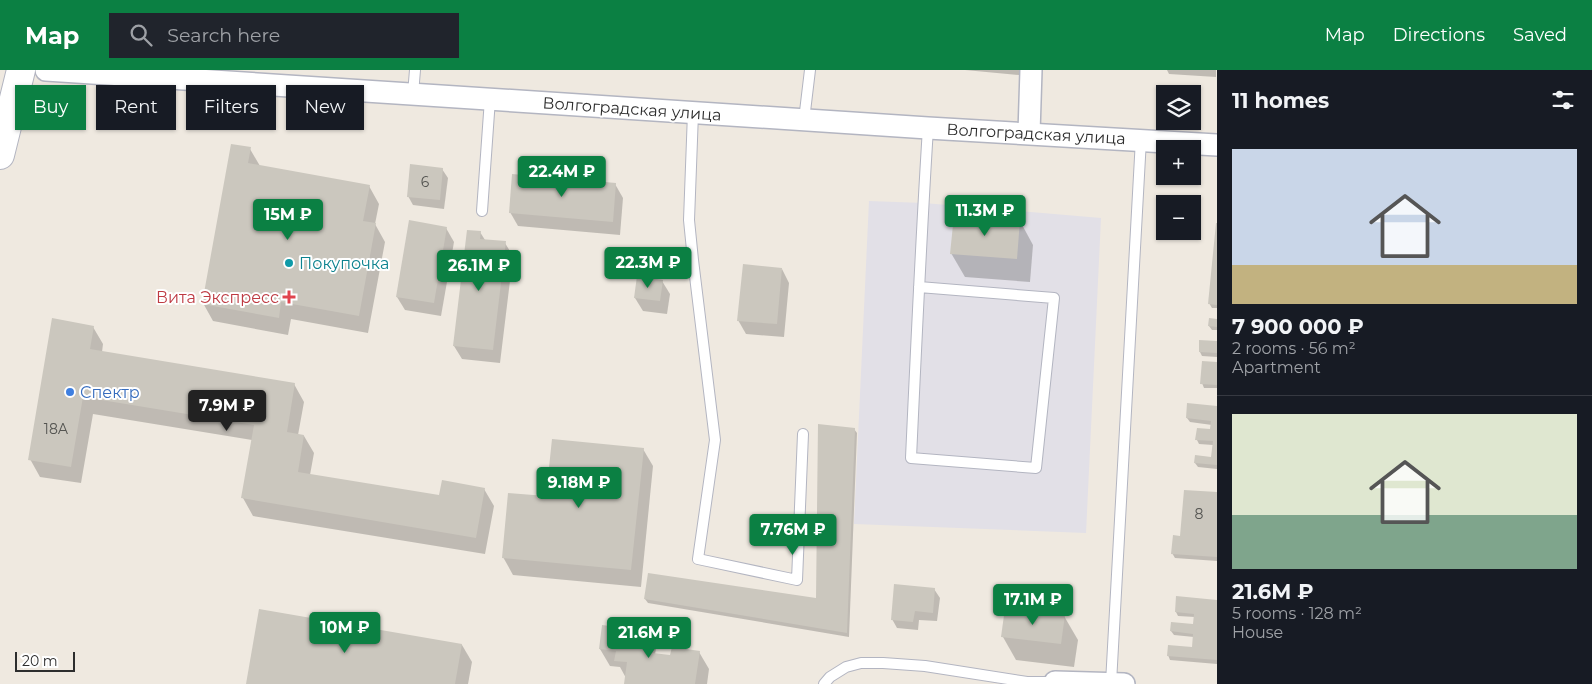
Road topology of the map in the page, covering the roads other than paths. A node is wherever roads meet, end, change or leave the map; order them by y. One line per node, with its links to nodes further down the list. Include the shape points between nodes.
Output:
1 (21, 70): 15 (street)
2 (46, 70): 6 (street, Волгоградская улица)
3 (415, 70): 7 (lane)
4 (810, 70): 10 (lane)
5 (1031, 70): 12 (street)
6 (240, 76): 7 (street, Волгоградская улица)
7 (413, 94): 8 (street, Волгоградская улица)
8 (490, 99): 9 (street, Волгоградская улица); 16 (lane)
9 (693, 113): 10 (street, Волгоградская улица); 18 (lane, via 689,220 715,440 698,559 797,580)
10 (804, 120): 11 (street, Волгоградская улица)
11 (928, 128): 12 (street, Волгоградская улица); 17 (lane)
12 (1029, 133): 13 (street, Волгоградская улица)
13 (1141, 139): 14 (street, Волгоградская улица); 20 (lane)
14 (1217, 144)
15 (0, 154)
16 (482, 211)
17 (919, 287): 17 (lane, via 911,458 1036,468 1054,298)
18 (803, 434)
19 (1055, 683): 20 (street); 21 (lane, via 1027,682 924,666 861,663 846,666)
20 (1118, 683)
21 (824, 684)

